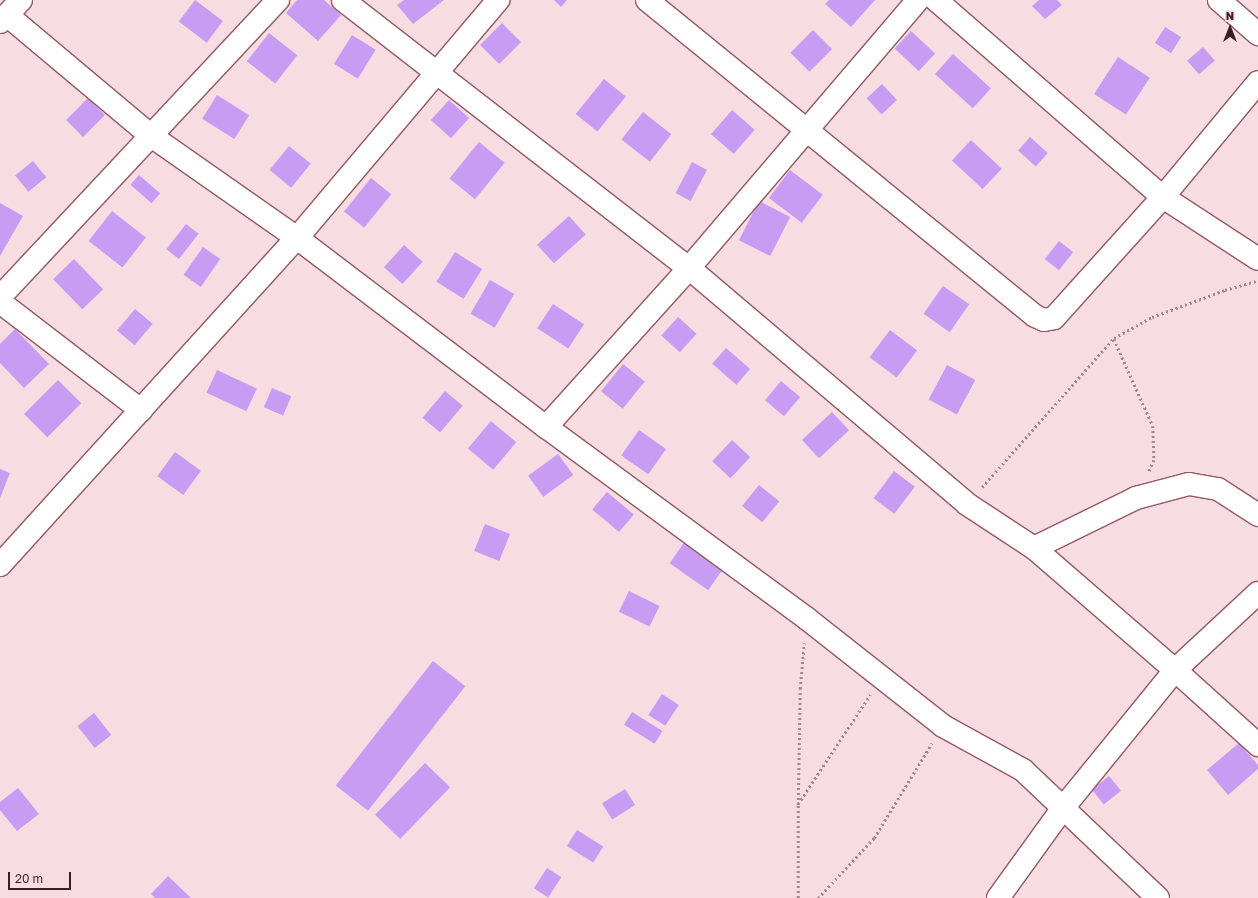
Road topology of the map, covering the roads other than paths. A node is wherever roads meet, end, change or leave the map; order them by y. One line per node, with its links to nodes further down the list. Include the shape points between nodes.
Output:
1 (278, 0): 13 (street)
2 (343, 0): 10 (street)
3 (498, 0): 10 (street)
4 (647, 0): 12 (street)
5 (918, 0): 12 (street)
6 (936, 0): 14 (street)
7 (1219, 0): 9 (street)
8 (9, 12): 13 (street)
9 (1258, 34)
10 (436, 73): 15 (street); 17 (street)
11 (1258, 82): 14 (street)
12 (807, 130): 14 (street, via 1035,316 1044,320 1054,318); 17 (street)
13 (150, 135): 15 (street); 18 (street)
14 (1163, 197): 16 (street)
15 (297, 238): 20 (street); 21 (street)
16 (1258, 259)
17 (689, 268): 21 (street); 23 (street, via 967,504)
18 (0, 297)
19 (0, 302): 20 (street)
20 (141, 410): 24 (street)
21 (546, 428): 28 (street, via 806,618 943,726 1023,770)
22 (1258, 514): 23 (street, via 1218,489 1189,484 1136,498)
23 (1034, 548): 26 (street)
24 (0, 565)
25 (1258, 593): 26 (street)
26 (1175, 670): 27 (street); 28 (street)
27 (1258, 745)
28 (1063, 808): 29 (street); 30 (street)
29 (998, 898)
30 (1158, 898)

